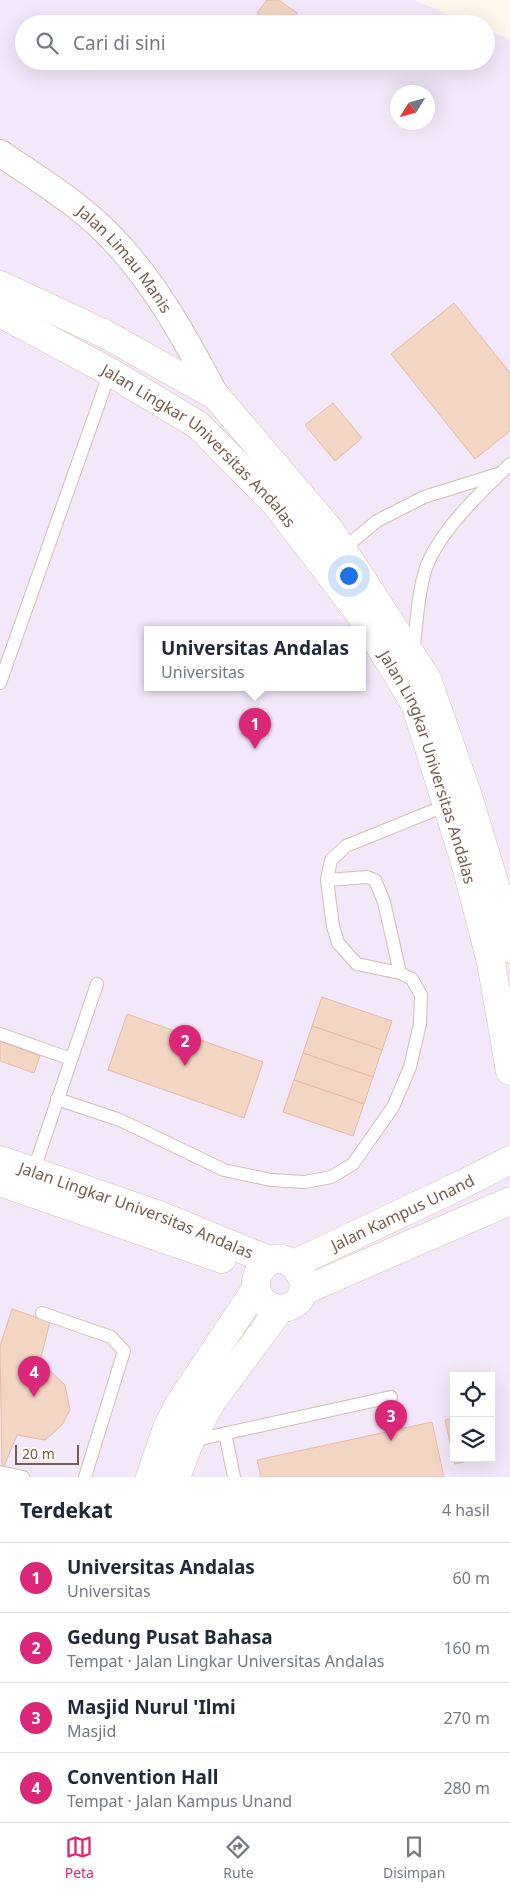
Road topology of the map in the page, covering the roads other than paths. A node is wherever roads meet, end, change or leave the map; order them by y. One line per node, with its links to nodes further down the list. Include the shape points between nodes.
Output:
1 (0, 153): 5 (street, Jalan Limau Manis, via 62,195 103,230 144,275 178,326)
2 (0, 285): 5 (street, Jalan Lingkar Universitas Andalas, via 103,333)
3 (0, 313): 4 (street, Jalan Lingkar Universitas Andalas)
4 (110, 372): 10 (lane); 11 (street, Jalan Lingkar Universitas Andalas, via 198,425 276,504 363,618)
5 (216, 396): 8 (street, Jalan Lingkar Universitas Andalas)
6 (510, 464): 7 (lane)
7 (501, 473): 8 (lane, via 424,497 377,520); 9 (lane, via 435,549 423,582)
8 (343, 549): 9 (street, Jalan Lingkar Universitas Andalas)
9 (412, 656): 11 (street, Jalan Lingkar Universitas Andalas, via 428,679)
10 (0, 683)
11 (438, 743): 12 (street, Jalan Lingkar Universitas Andalas); 14 (street, Jalan Lingkar Universitas Andalas, via 502,908)
12 (447, 805): 13 (lane, via 346,846 331,860); 19 (street, Jalan Lingkar Universitas Andalas, via 491,962)
13 (327, 880): 15 (lane, via 338,943 357,964); 15 (lane, via 375,880 384,902)
14 (510, 949)
15 (400, 973): 20 (lane, via 412,979 421,995 420,1024 410,1067 393,1107 368,1145 353,1164 331,1176 306,1182 271,1180 224,1170 120,1120)
16 (97, 984): 18 (lane)
17 (0, 1034): 18 (lane)
18 (71, 1059): 20 (lane)
19 (510, 1071)
20 (58, 1099): 23 (lane)
21 (0, 1160): 23 (street, Jalan Lingkar Universitas Andalas)
22 (510, 1160): 26 (street, Jalan Kampus Unand)
23 (33, 1172): 26 (street, Jalan Lingkar Universitas Andalas, via 158,1215)
24 (0, 1182): 26 (street, Jalan Lingkar Universitas Andalas)
25 (510, 1201): 27 (street)
26 (269, 1273): 27 (street, via 303,1276); 28 (street, via 264,1303); 32 (street, via 178,1406)
27 (303, 1291): 28 (street, via 295,1304)
28 (280, 1308): 32 (street, via 212,1401)
29 (42, 1312): 35 (lane, via 111,1337 124,1351)
30 (391, 1397): 31 (lane)
31 (225, 1433): 32 (lane); 38 (lane)
32 (179, 1435): 36 (street); 37 (street)
33 (0, 1472): 34 (lane)
34 (23, 1477)
35 (85, 1477)
36 (150, 1477)
37 (176, 1477)
38 (234, 1477)

